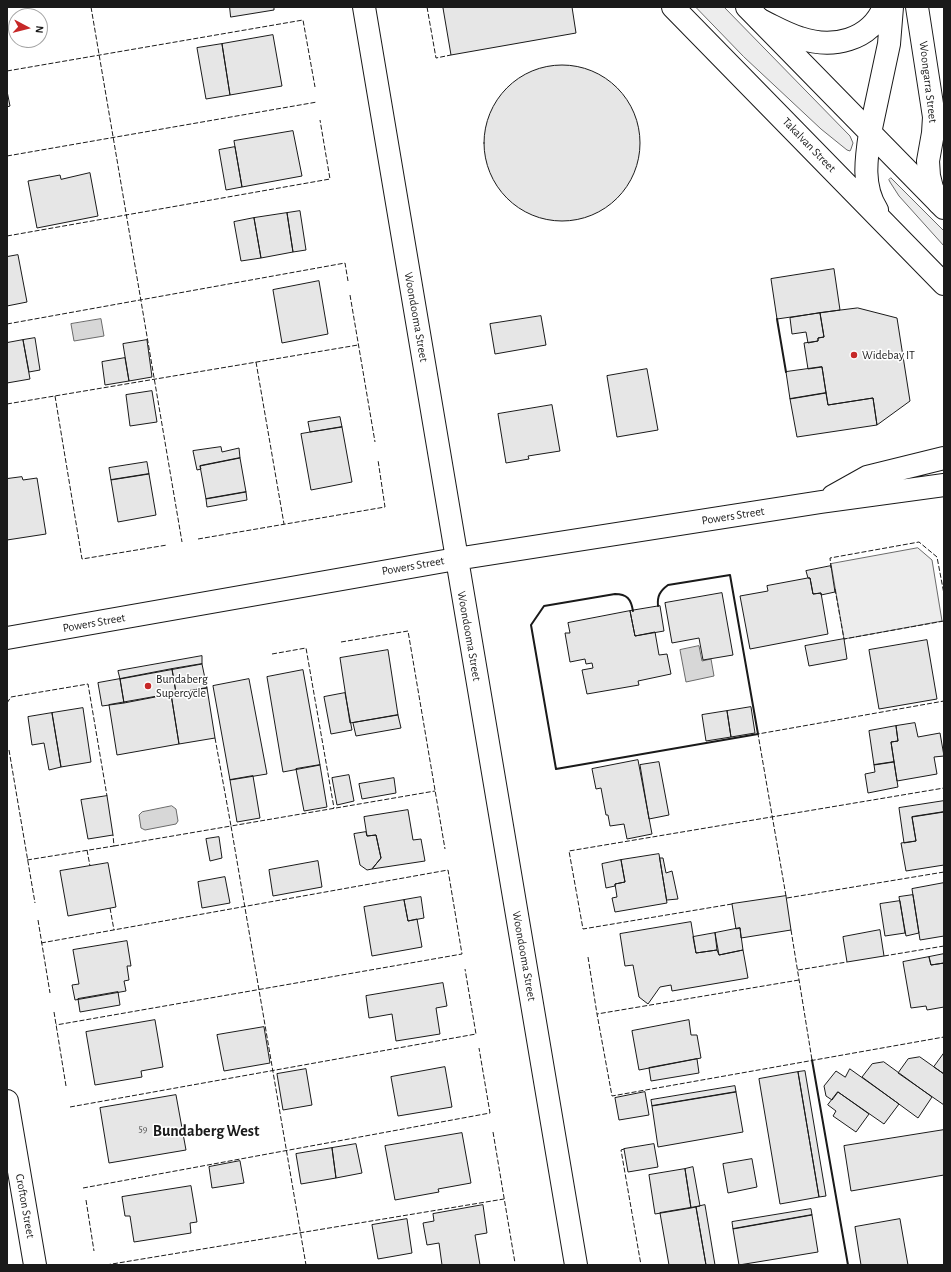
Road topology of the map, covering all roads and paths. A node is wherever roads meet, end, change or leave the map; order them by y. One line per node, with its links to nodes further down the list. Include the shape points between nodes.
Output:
1 (364, 7): 14 (main road, Woondooma Street)
2 (673, 7): 9 (main road, Takalvan Street)
3 (884, 7): 6 (main road, via 869,30 849,40 834,42 799,38)
4 (892, 7): 7 (main road, via 889,44)
5 (917, 7): 8 (main road, Woongarra Street, via 934,117 934,132 928,161 929,176)
6 (753, 13): 7 (main road)
7 (870, 133): 8 (main road); 9 (main road, via 866,168 867,187 871,201)
8 (941, 206)
9 (885, 223): 10 (main road, Takalvan Street)
10 (944, 284)
11 (944, 458): 13 (main road, Powers Street, via 868,477)
12 (938, 489): 13 (main road, Powers Street)
13 (821, 502): 14 (main road, Powers Street)
14 (456, 559): 15 (main road, Powers Street); 18 (main road, Woondooma Street)
15 (7, 638)
16 (7, 1101): 17 (main road, Crofton Street)
17 (35, 1265)
18 (576, 1265)

